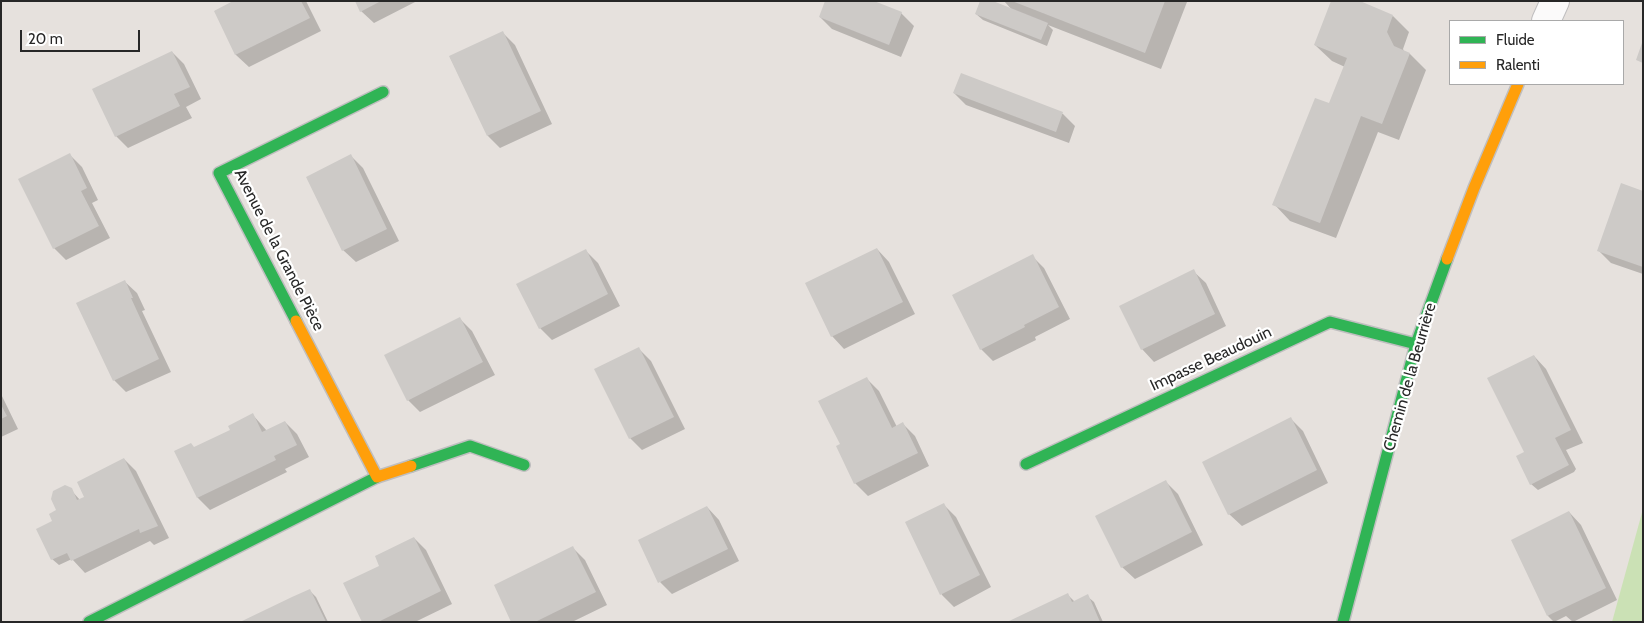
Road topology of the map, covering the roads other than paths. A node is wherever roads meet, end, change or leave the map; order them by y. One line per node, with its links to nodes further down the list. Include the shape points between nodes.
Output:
1 (1554, 1): 2 (street)
2 (1546, 20)
3 (1518, 85): 5 (street, Chemin de la Beurrière, via 1474,188)
4 (383, 92): 8 (street, Avenue de la Grande Pièce, via 219,173)
5 (1416, 344): 6 (street, Impasse Beaudouin, via 1330,322); 10 (street, Chemin de la Beurrière)
6 (1026, 464)
7 (524, 465): 8 (street, via 470,446)
8 (377, 477): 9 (street)
9 (88, 622)
10 (1343, 622)

